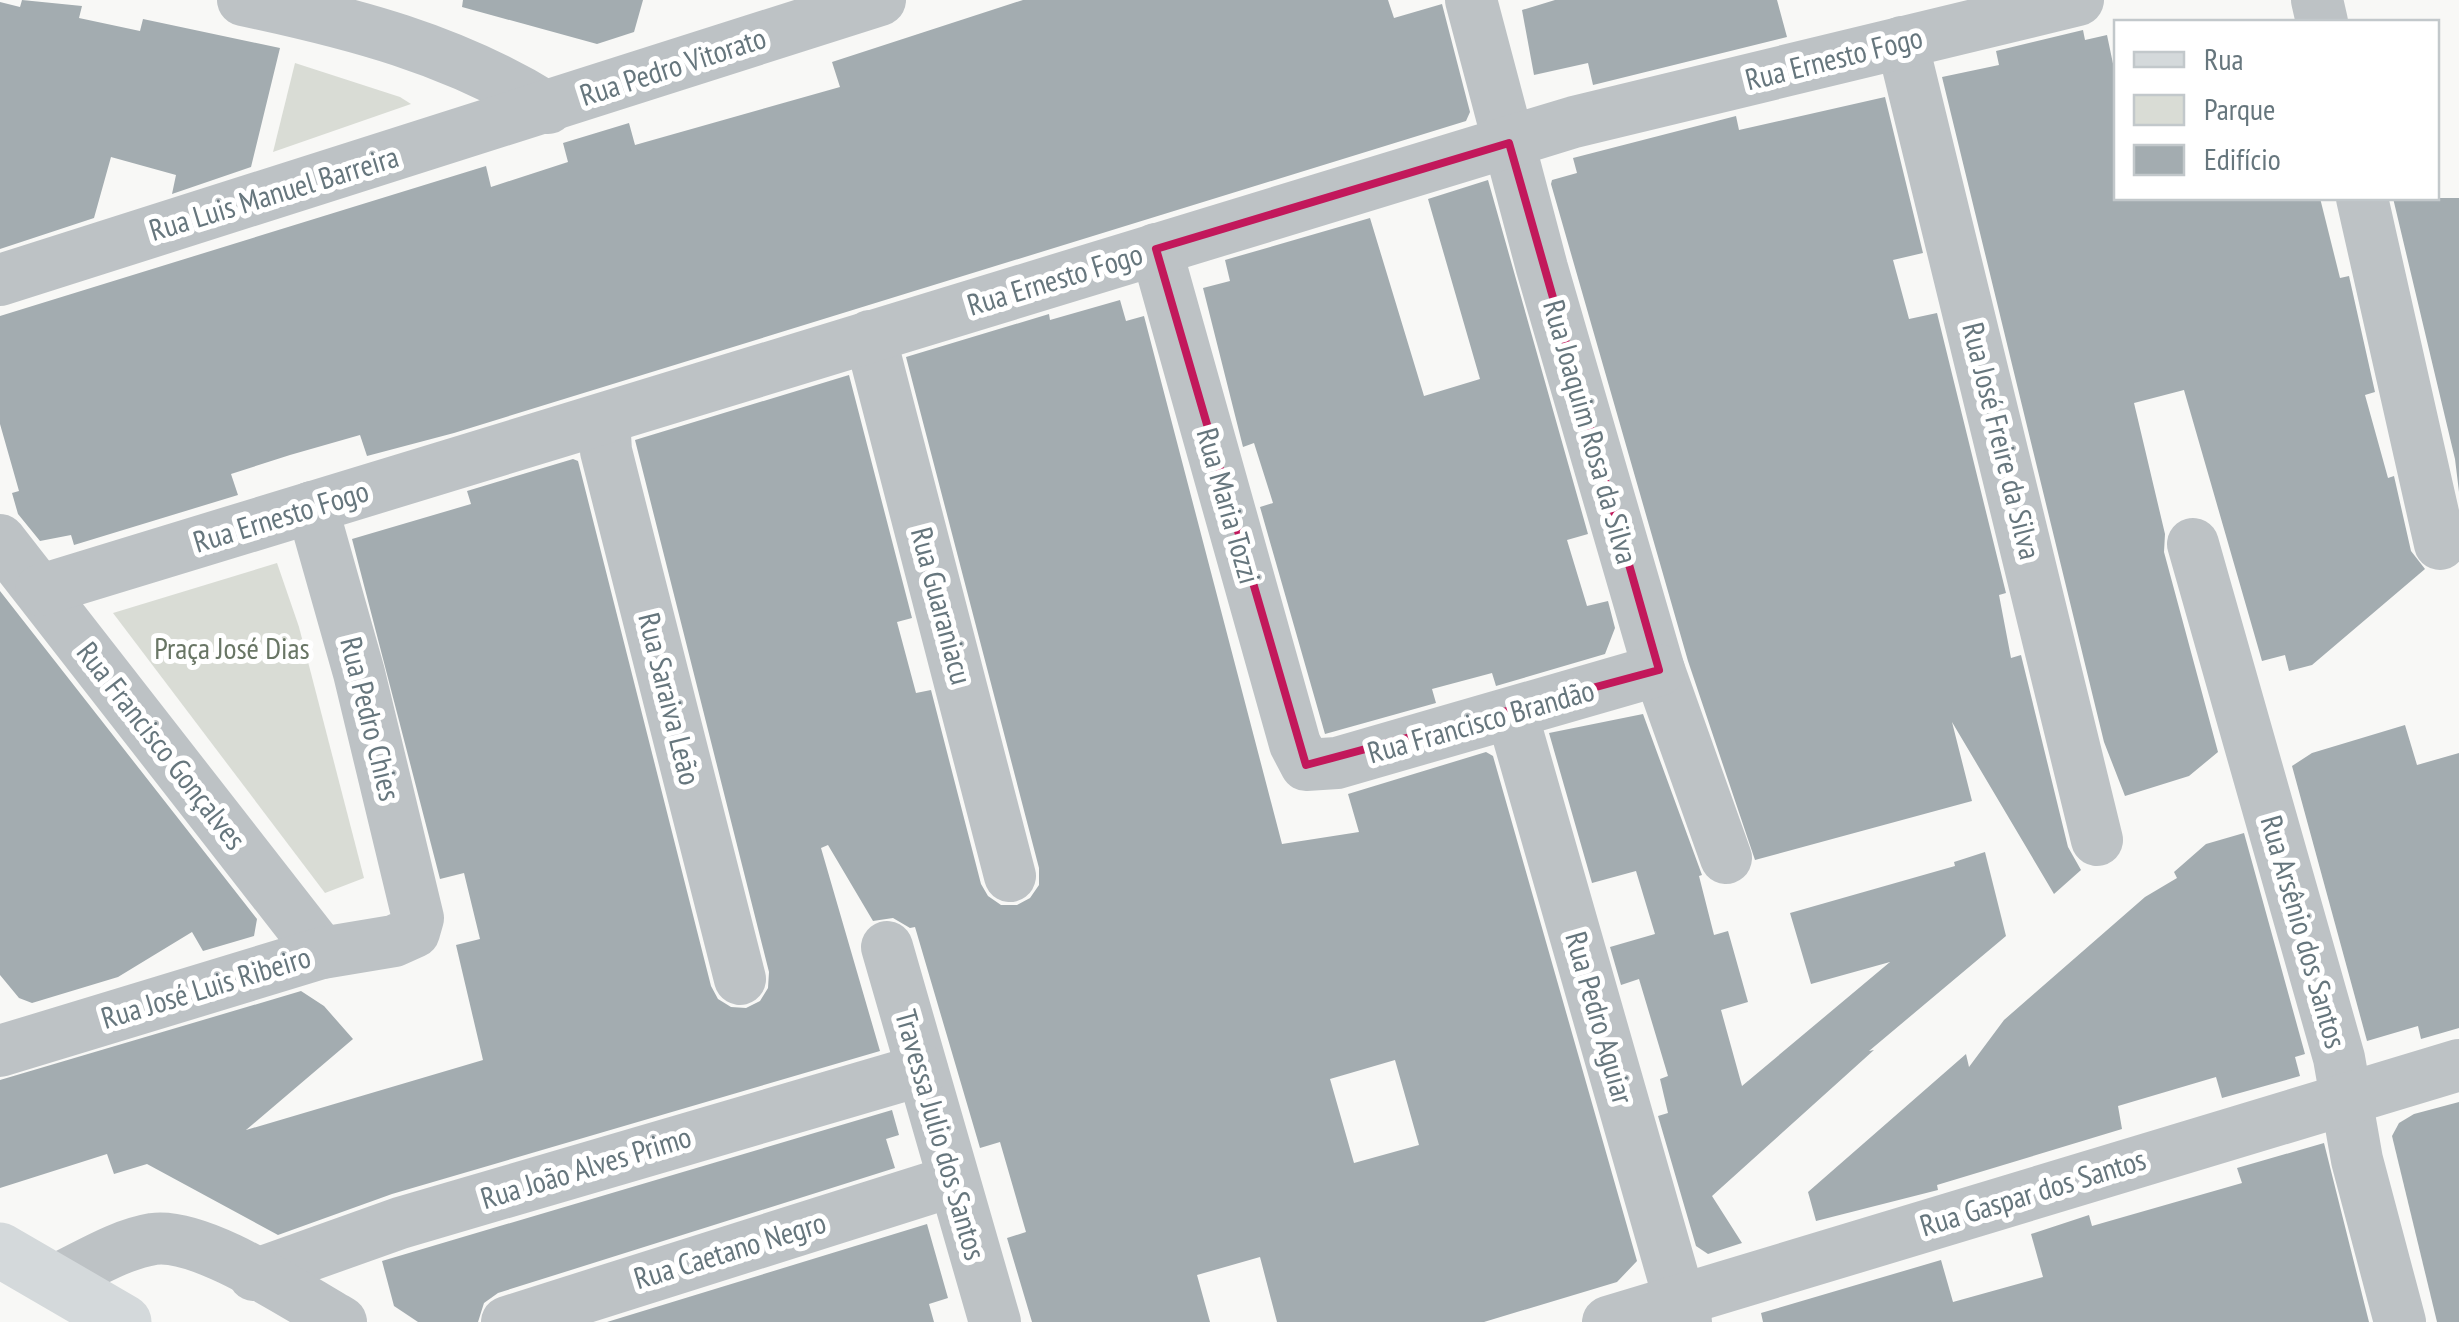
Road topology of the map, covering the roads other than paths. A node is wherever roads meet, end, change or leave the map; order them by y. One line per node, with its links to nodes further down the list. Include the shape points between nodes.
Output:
1 (243, 0): 6 (street, Rua Pedro Vitorato, via 349,22 491,73)
2 (880, 0): 6 (street, Rua Pedro Vitorato)
3 (1471, 0): 7 (street, Rua Joaquim Rosa da Silva)
4 (2078, 0): 5 (street, Rua Ernesto Fogo)
5 (1902, 42): 7 (street, Rua Ernesto Fogo); 21 (street, Rua José Freire da Silva)
6 (548, 108): 10 (street, Rua Luis Manuel Barreira)
7 (1509, 143): 9 (street, Rua Ernesto Fogo); 18 (street, Rua Joaquim Rosa da Silva)
8 (2362, 200): 16 (street)
9 (1156, 249): 11 (street, Rua Ernesto Fogo); 20 (street, Rua Maria Tozzi)
10 (0, 280)
11 (870, 336): 12 (street, Rua Ernesto Fogo); 23 (street, Rua Guaraniacu)
12 (604, 418): 13 (street, Rua Ernesto Fogo); 27 (street, Rua Saraiva Leão, via 606,452)
13 (312, 508): 17 (street, Rua Ernesto Fogo); 24 (street, Rua Pedro Chies, via 394,813 418,918)
14 (0, 540): 17 (street, Rua Francisco Gonçalves)
15 (2193, 544): 31 (street, Rua Arsênio dos Santos)
16 (2440, 544)
17 (40, 590): 26 (street, Rua Francisco Gonçalves)
18 (1659, 670): 19 (street, Rua Francisco Brandão); 22 (street, Rua Joaquim Rosa da Silva)
19 (1512, 714): 20 (street, Rua Francisco Brandão, via 1316,767); 36 (street, Rua Pedro Aguiar)
20 (1304, 762)
21 (2097, 840)
22 (1726, 858)
23 (1010, 876)
24 (414, 932): 26 (street, Rua José Luis Ribeiro)
25 (886, 948): 30 (street, Travessa Julio dos Santos)
26 (322, 953): 28 (street, Rua José Luis Ribeiro)
27 (740, 979)
28 (3, 1045)
29 (2459, 1065): 31 (street, Rua Gaspar dos Santos)
30 (922, 1070): 32 (street, Travessa Julio dos Santos); 34 (street, Rua João Alves Primo, via 400,1223)
31 (2346, 1098): 36 (street, Rua Gaspar dos Santos); 42 (street, Rua Arsênio dos Santos)
32 (953, 1181): 39 (street, Rua Caetano Negro); 40 (street, Travessa Julio dos Santos)
33 (0, 1250): 35 (main road)
34 (254, 1275): 35 (street, via 157,1238); 38 (street)
35 (54, 1281): 37 (main road)
36 (1684, 1311): 41 (street, Rua Gaspar dos Santos)
37 (124, 1322)
38 (341, 1322)
39 (508, 1322)
40 (995, 1322)
41 (1608, 1322)
42 (2400, 1322)

